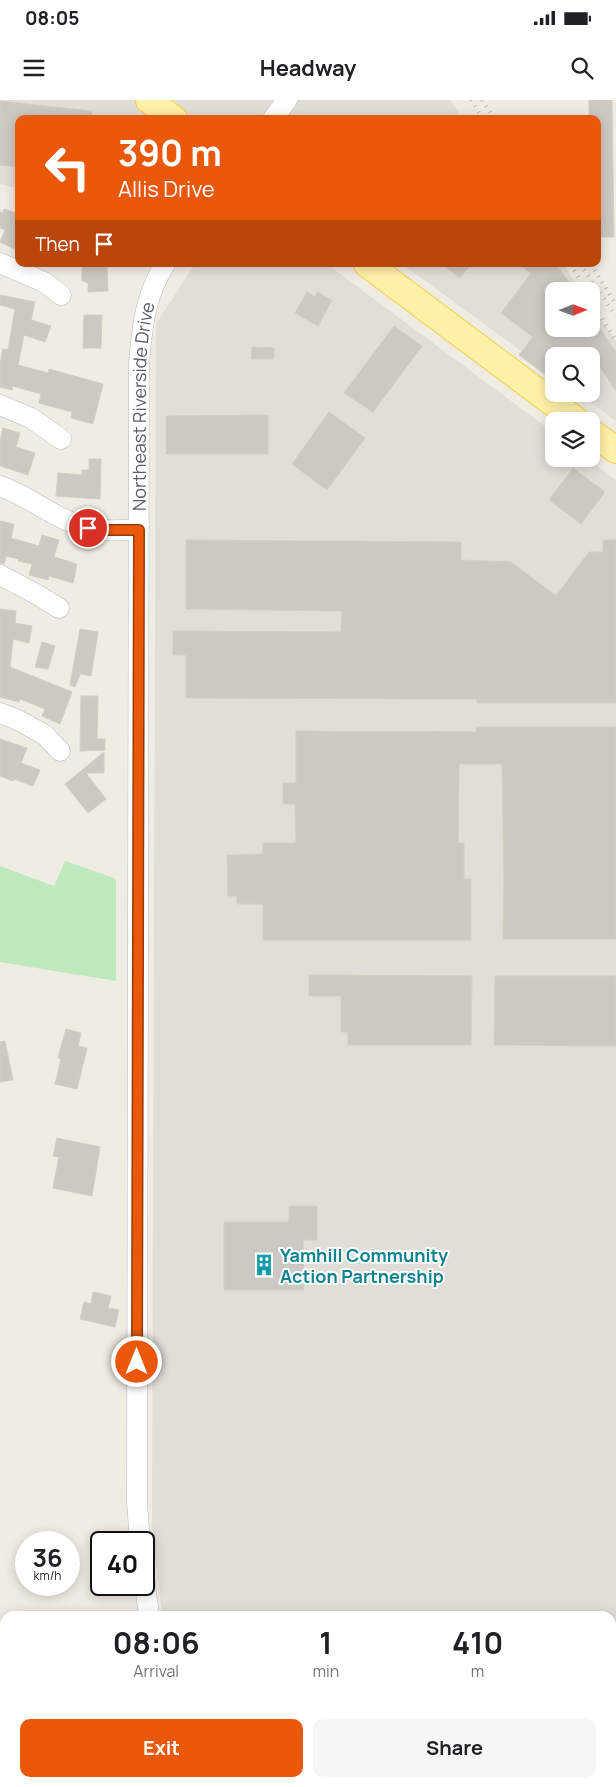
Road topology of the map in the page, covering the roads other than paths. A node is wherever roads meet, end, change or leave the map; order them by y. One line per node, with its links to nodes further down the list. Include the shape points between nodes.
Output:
1 (149, 100): 3 (main road)
2 (287, 100): 4 (street)
3 (169, 115)
4 (276, 115)
5 (0, 263): 8 (street, via 44,282)
6 (163, 267): 15 (street, Northeast Riverside Drive, via 151,291 142,326)
7 (371, 267): 10 (main road)
8 (62, 295)
9 (0, 405): 12 (street, via 31,418)
10 (565, 412)
11 (600, 438): 13 (main road)
12 (61, 439)
13 (616, 450)
14 (0, 486): 15 (street, via 88,528)
15 (139, 530): 20 (street, Northeast Riverside Drive)
16 (0, 575): 17 (street)
17 (59, 608)
18 (0, 713): 19 (street, via 45,735)
19 (60, 751)
20 (139, 1531)
21 (146, 1596): 22 (street)
22 (147, 1611)

